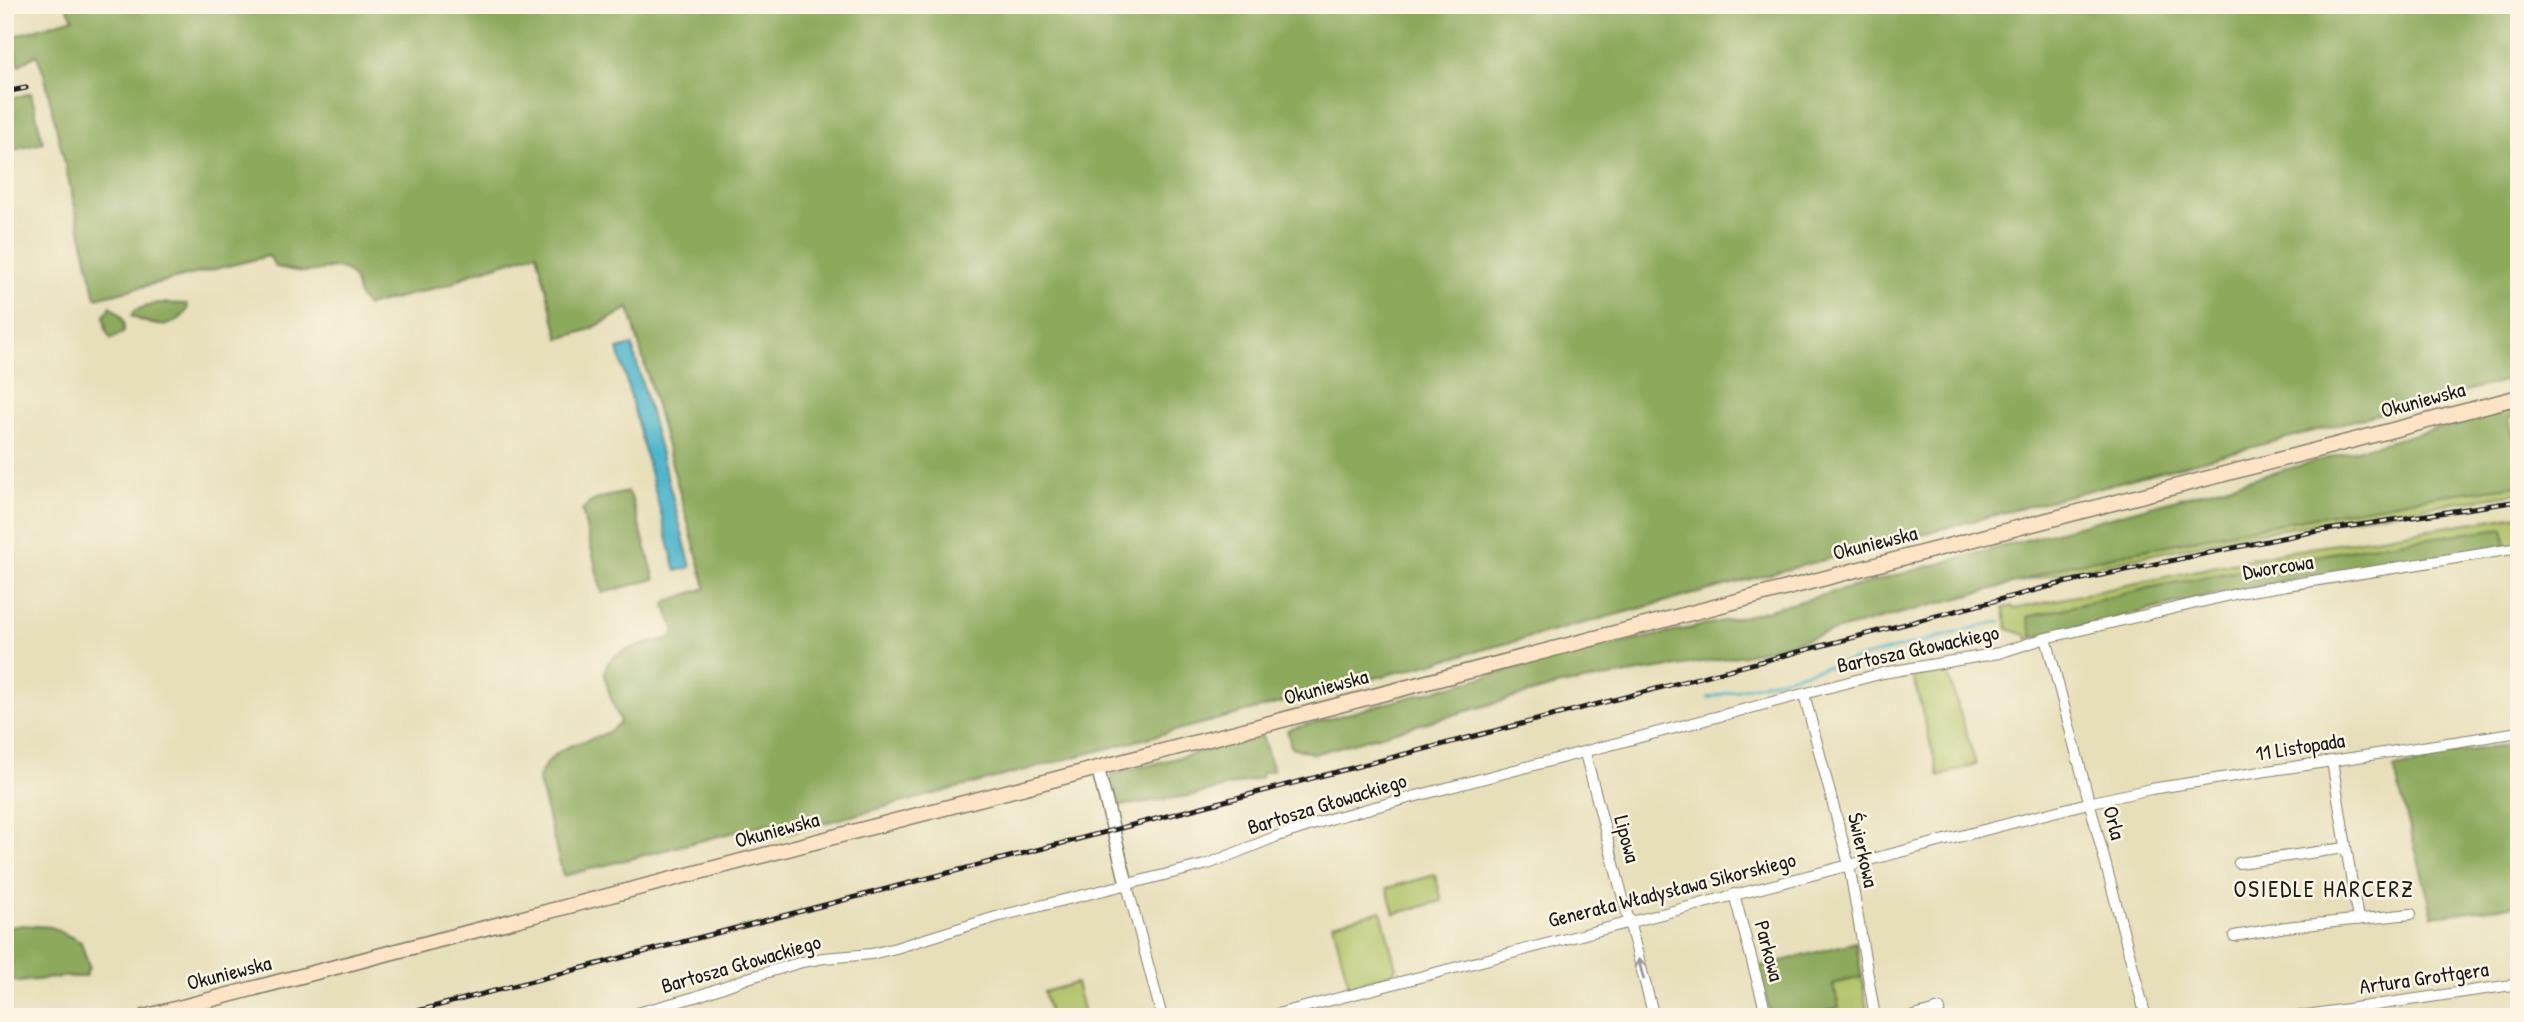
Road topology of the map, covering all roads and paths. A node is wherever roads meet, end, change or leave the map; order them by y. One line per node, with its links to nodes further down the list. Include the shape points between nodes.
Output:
1 (2519, 397): 9 (main road, Okuniewska)
2 (2517, 548): 3 (street); 4 (street, Dworcowa, via 2244,592)
3 (2519, 562)
4 (2046, 638): 5 (street, Bartosza Głowackiego, via 1999,653 1883,673); 10 (street, Orla)
5 (1804, 694): 7 (street, Bartosza Głowackiego); 13 (street, Świerkowa)
6 (2519, 732): 8 (street, 11 Listopada)
7 (1585, 753): 14 (street, Bartosza Głowackiego, via 1333,818 1208,864); 17 (street, Lipowa)
8 (2332, 761): 10 (street, 11 Listopada); 11 (street)
9 (1098, 769): 14 (street); 23 (main road, Okuniewska)
10 (2088, 803): 13 (street, Generała Władysława Sikorskiego); 32 (street, Orla)
11 (2345, 848): 12 (street); 18 (street)
12 (2239, 863)
13 (1849, 865): 15 (street, Generała Władysława Sikorskiego); 30 (street, Świerkowa)
14 (1127, 885): 21 (street, Bartosza Głowackiego, via 871,954 802,962); 26 (street)
15 (1734, 894): 17 (street, Generała Władysława Sikorskiego); 29 (street, Parkowa)
16 (2412, 914): 18 (street)
17 (1629, 920): 27 (street, Generała Władysława Sikorskiego); 28 (street, Lipowa, one-way to 17)
18 (2358, 920): 19 (street)
19 (2234, 936)
20 (2519, 984): 33 (street, Artura Grottgera)
21 (668, 1005): 24 (street, Bartosza Głowackiego); 25 (street)
22 (1940, 1009): 31 (street)
23 (144, 1017)
24 (623, 1017)
25 (671, 1017)
26 (1162, 1017)
27 (1266, 1017)
28 (1654, 1017)
29 (1767, 1017)
30 (1875, 1017)
31 (1911, 1017)
32 (2146, 1017)
33 (2292, 1017)

